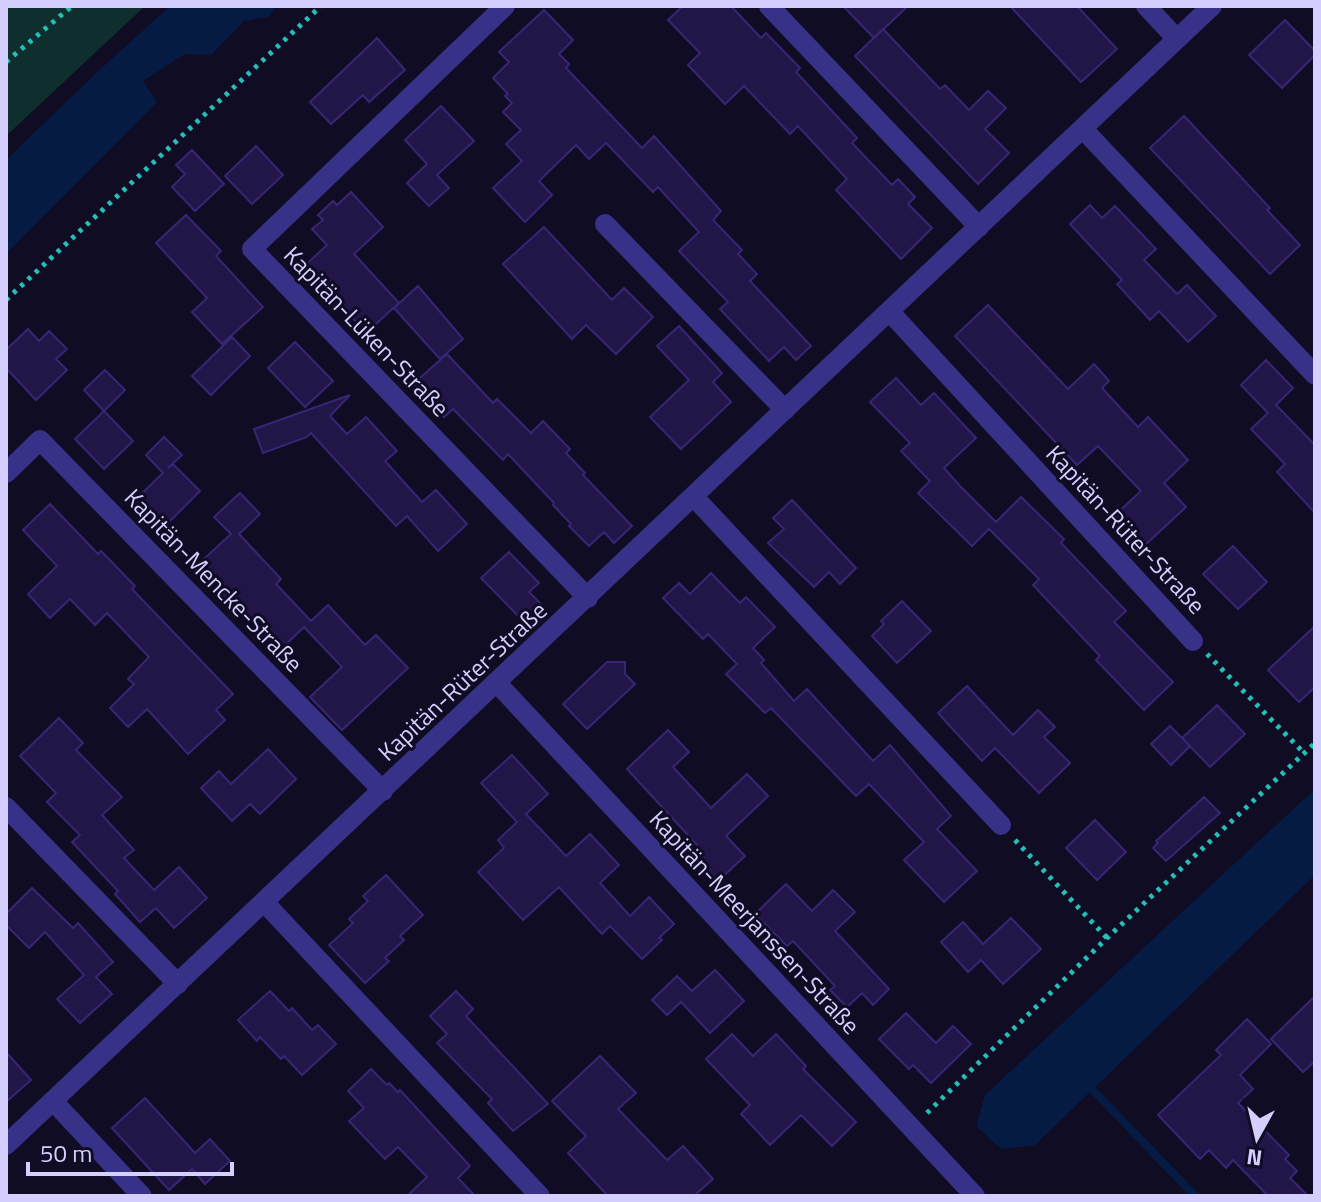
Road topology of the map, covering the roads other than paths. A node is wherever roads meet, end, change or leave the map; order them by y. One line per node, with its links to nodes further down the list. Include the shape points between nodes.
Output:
1 (505, 6): 14 (street, Kapitän-Lüken-Straße, via 252,249)
2 (769, 6): 8 (street)
3 (1146, 6): 5 (street)
4 (1212, 6): 5 (street, Kapitän-Rüter-Straße)
5 (1177, 39): 6 (street, Kapitän-Rüter-Straße)
6 (1083, 129): 8 (street, Kapitän-Rüter-Straße); 10 (street)
7 (605, 224): 11 (street)
8 (979, 227): 9 (street, Kapitän-Rüter-Straße)
9 (890, 312): 11 (street, Kapitän-Rüter-Straße); 15 (street, Kapitän-Rüter-Straße)
10 (1315, 375)
11 (785, 410): 13 (street, Kapitän-Rüter-Straße)
12 (6, 473): 17 (street, Kapitän-Mencke-Straße, via 40,440)
13 (694, 497): 14 (street, Kapitän-Rüter-Straße); 19 (street)
14 (588, 598): 16 (street, Kapitän-Rüter-Straße)
15 (1193, 641)
16 (497, 683): 17 (street, Kapitän-Rüter-Straße); 26 (street, Kapitän-Meerjanssen-Straße)
17 (383, 791): 20 (street, Kapitän-Rüter-Straße)
18 (6, 807): 21 (street)
19 (1001, 825)
20 (264, 902): 21 (street, Kapitän-Rüter-Straße); 25 (street)
21 (178, 984): 22 (street, Kapitän-Rüter-Straße)
22 (53, 1101): 23 (street, Kapitän-Rüter-Straße); 24 (street)
23 (6, 1145)
24 (142, 1196)
25 (540, 1196)
26 (975, 1196)

